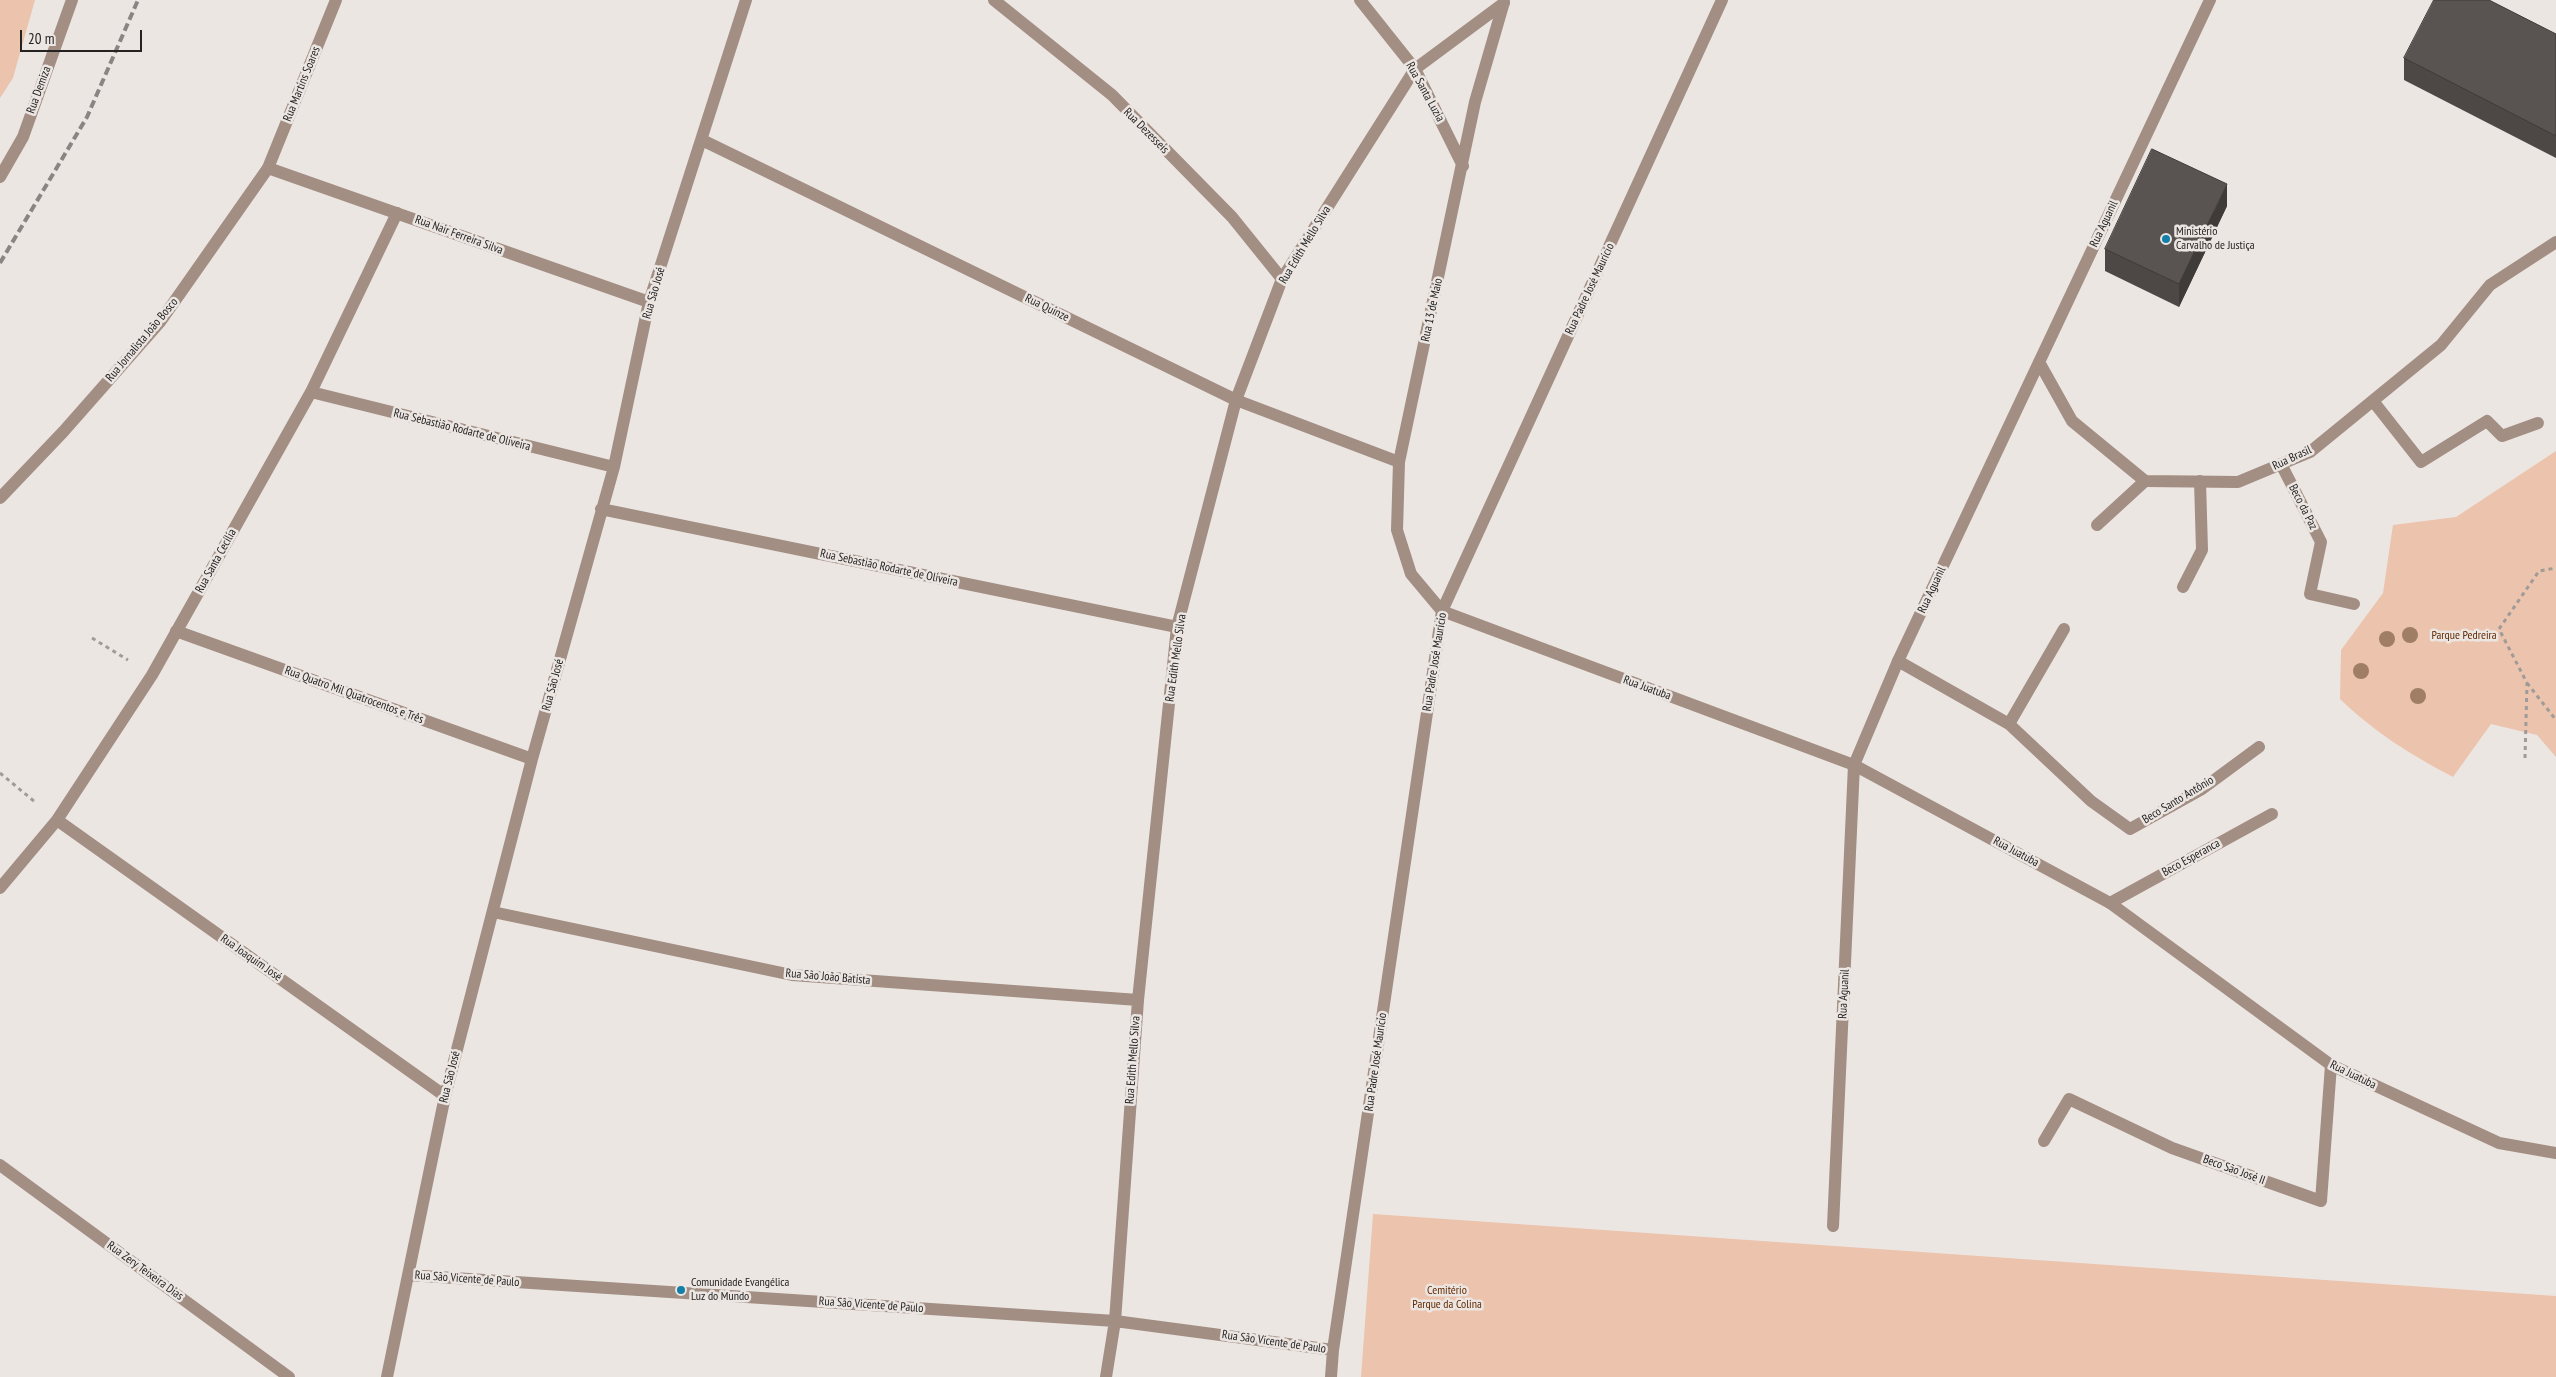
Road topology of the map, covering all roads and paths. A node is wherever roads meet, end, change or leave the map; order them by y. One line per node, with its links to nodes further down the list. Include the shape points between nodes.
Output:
1 (72, 0): 13 (street, Rua Demiza, via 22,137)
2 (336, 0): 12 (street, Rua Martins Soares)
3 (746, 0): 10 (street, Rua São José)
4 (994, 0): 16 (street, Rua Dezesseis, via 1112,96 1232,218)
5 (1360, 0): 9 (street, Rua Santa Luzia)
6 (1722, 0): 34 (street, Rua Padre José Maurício)
7 (2210, 0): 18 (street, Rua Aguanil)
8 (1505, 2): 9 (street, Rua Edith Mello Silva); 11 (street, Rua 13 de Maio, via 1475,102)
9 (1415, 69): 11 (street, Rua Santa Luzia); 16 (street, Rua Edith Mello Silva)
10 (702, 140): 17 (street, Rua São José); 20 (street, Rua Quinze)
11 (1463, 166): 23 (street, Rua 13 de Maio)
12 (268, 168): 14 (street, Rua Nair Ferreira Silva); 28 (street, Rua Jornalista João Bosco, via 160,322)
13 (0, 177)
14 (397, 213): 17 (street, Rua Nair Ferreira Silva); 19 (street, Rua Santa Cecília)
15 (2556, 242): 21 (street, Rua Brasil, via 2490,285 2441,345)
16 (1282, 279): 20 (street, Rua Edith Mello Silva)
17 (649, 302): 25 (street, Rua São José)
18 (2039, 362): 26 (street, via 2072,421); 39 (street, Rua Aguanil)
19 (311, 392): 25 (street, Rua Sebastião Rodarte de Oliveira); 37 (street, Rua Santa Cecília)
20 (1236, 400): 23 (street, Rua Quinze); 35 (street, Rua Edith Mello Silva)
21 (2373, 401): 22 (street, via 2421,462 2487,421 2502,436); 24 (street, Rua Brasil, via 2310,452)
22 (2538, 423)
23 (1399, 462): 34 (street, Rua 13 de Maio, via 1397,530 1411,574)
24 (2281, 464): 27 (street, Rua Brasil, via 2238,482); 33 (street, Beco da Paz, via 2321,542 2310,594)
25 (614, 467): 29 (street, Rua São José)
26 (2145, 480): 27 (street, Rua Brasil); 30 (street)
27 (2200, 481): 32 (street, via 2202,550)
28 (0, 498)
29 (601, 509): 35 (street, Rua Sebastião Rodarte de Oliveira); 46 (street, Rua São José)
30 (2097, 525)
31 (2556, 568): 41 (path, via 2539,571 2499,629)
32 (2183, 587)
33 (2354, 604)
34 (1442, 611): 47 (street, Rua Juatuba); 63 (street, Rua Padre José Maurício)
35 (1178, 627): 54 (street, Rua Edith Mello Silva)
36 (2064, 630): 43 (street)
37 (176, 631): 40 (street, Rua Santa Cecília); 46 (street, Rua Quatro Mil Quatrocentos e Três)
38 (92, 638): 40 (path)
39 (1898, 661): 43 (street, Beco Santo Antônio); 47 (street, Rua Aguanil)
40 (152, 675): 50 (street, Rua Santa Cecília)
41 (2526, 683): 42 (path); 45 (path)
42 (2556, 720)
43 (2009, 724): 44 (street, Beco Santo Antônio, via 2091,801 2130,829 2202,788)
44 (2259, 747)
45 (2525, 758)
46 (532, 759): 53 (street, Rua São José)
47 (1854, 765): 52 (street, Rua Juatuba); 60 (street, Rua Aguanil)
48 (0, 773): 50 (path)
49 (2272, 814): 52 (street, Beco Esperanca)
50 (57, 820): 51 (street, Rua Santa Cecília); 56 (street, Rua Joaquim José)
51 (0, 888)
52 (2110, 903): 55 (street, Rua Juatuba)
53 (494, 912): 54 (street, Rua São João Batista, via 792,975); 56 (street, Rua São José)
54 (1138, 1000): 62 (street, Rua Edith Mello Silva)
55 (2331, 1065): 57 (street, Beco São José II, via 2321,1201 2172,1148 2069,1099); 58 (street, Rua Juatuba, via 2499,1143)
56 (445, 1096): 61 (street, Rua São José)
57 (2044, 1141)
58 (2556, 1153)
59 (0, 1165): 64 (street, Rua Zery Teixeira Dias)
60 (1833, 1226)
61 (408, 1276): 62 (street, Rua São Vicente de Paulo); 65 (street, Rua São José)
62 (1115, 1321): 63 (street, Rua São Vicente de Paulo); 66 (street, Rua Edith Mello Silva)
63 (1333, 1350): 67 (street, Rua Padre José Maurício)
64 (289, 1377)
65 (387, 1377)
66 (1106, 1377)
67 (1331, 1377)

